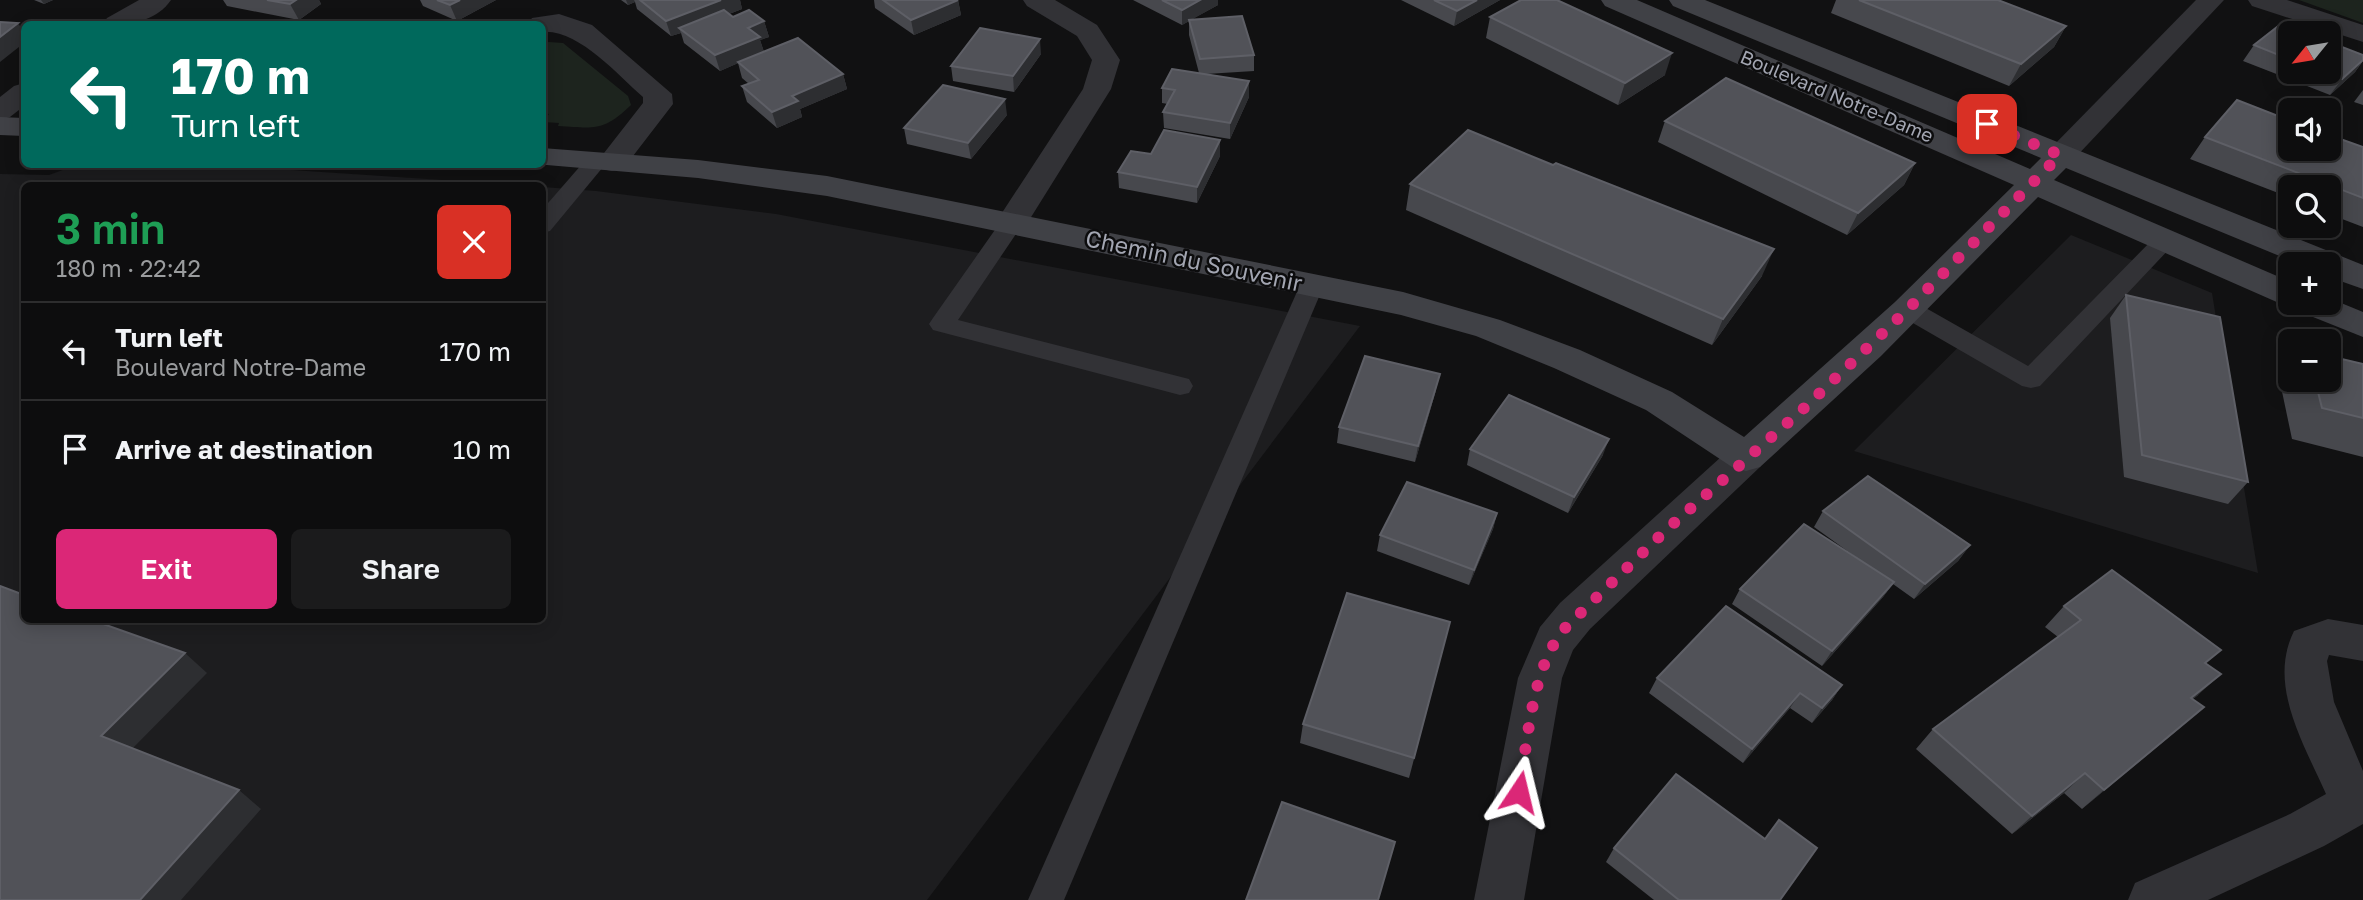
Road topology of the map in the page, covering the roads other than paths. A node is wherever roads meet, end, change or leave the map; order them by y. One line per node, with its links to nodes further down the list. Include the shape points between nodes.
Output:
1 (158, 0): 7 (street)
2 (1036, 0): 19 (street, via 1087,32 1106,60 1097,89)
3 (1614, 0): 17 (street, Boulevard Notre-Dame)
4 (1682, 0): 14 (street, Boulevard Notre-Dame)
5 (2211, 0): 14 (street)
6 (2261, 0): 9 (street)
7 (122, 21)
8 (546, 24): 16 (street, via 559,22 582,32 658,94 657,104)
9 (2363, 34)
10 (21, 94): 11 (street)
11 (0, 111)
12 (0, 126): 13 (street)
13 (21, 127)
14 (2060, 155): 17 (street); 21 (street, Boulevard Notre-Dame)
15 (546, 157): 16 (street, Chemin du Souvenir)
16 (604, 162): 18 (lane); 19 (street, Chemin du Souvenir, via 827,186)
17 (2034, 183): 20 (street, Boulevard Notre-Dame); 24 (street)
18 (546, 222)
19 (1012, 222): 22 (street, Chemin du Souvenir); 27 (lane, via 942,324)
20 (2164, 241): 23 (street, Boulevard Notre-Dame); 24 (lane, via 2031,379)
21 (2363, 278)
22 (1312, 285): 28 (street, Chemin du Souvenir, via 1447,315 1530,343 1659,401); 31 (lane)
23 (2278, 289)
24 (1908, 309): 28 (street)
25 (2338, 315): 26 (street)
26 (2363, 326)
27 (1180, 386)
28 (1746, 457): 32 (street, via 1555,640 1540,678)
29 (2363, 643): 30 (street, via 2328,637 2309,644 2305,653 2308,688)
30 (2358, 800): 33 (street, via 2307,830)
31 (1046, 900)
32 (1499, 900)
33 (2153, 900)

